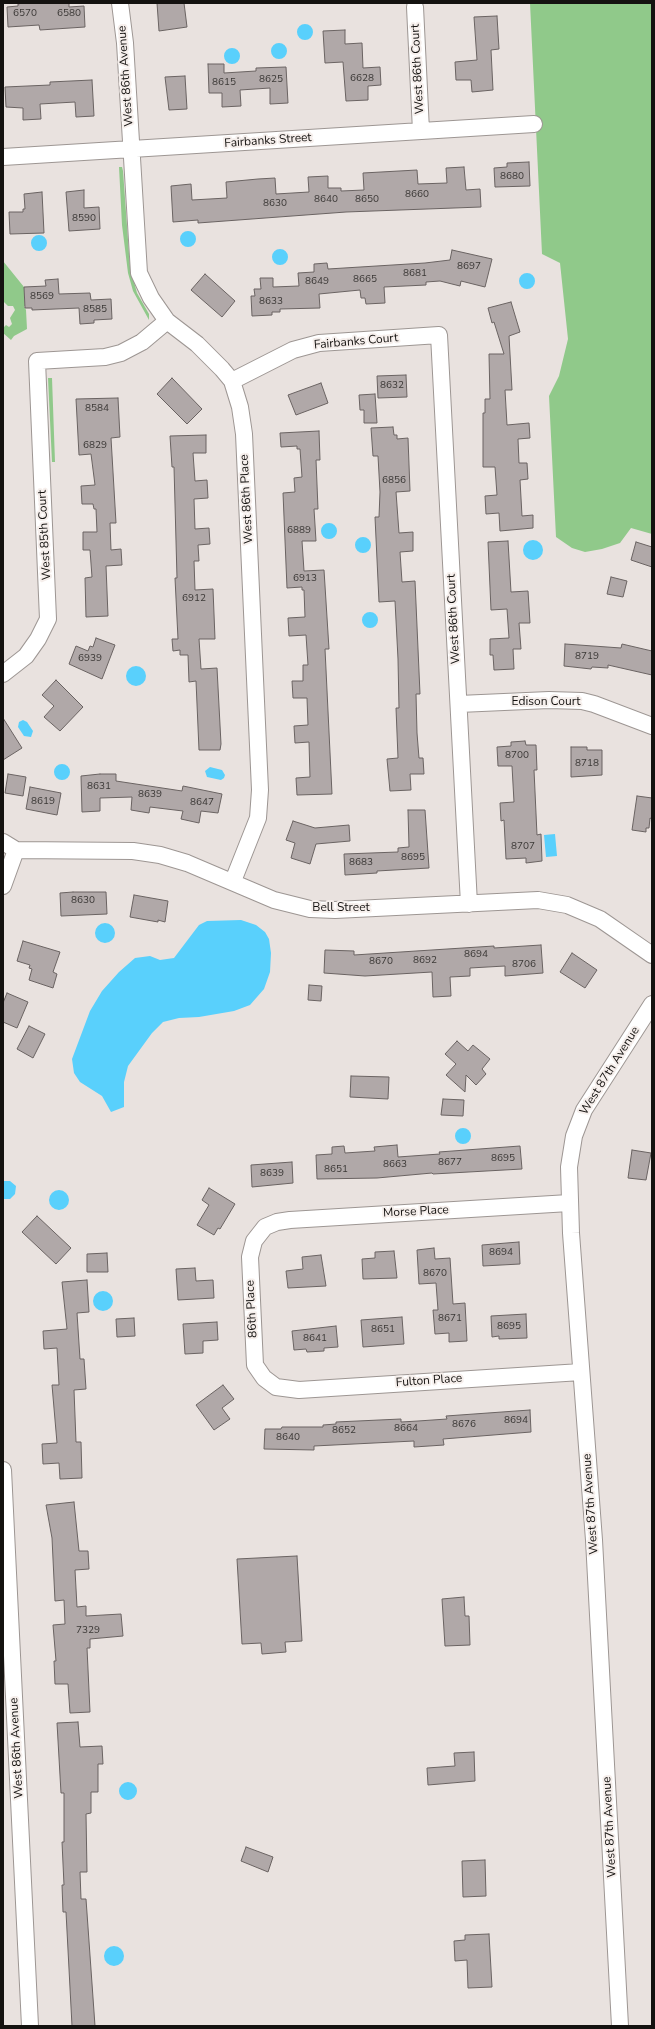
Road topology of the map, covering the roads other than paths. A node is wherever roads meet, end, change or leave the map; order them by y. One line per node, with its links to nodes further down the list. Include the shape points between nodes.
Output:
1 (120, 3): 5 (street, West 86th Avenue, via 126,43)
2 (415, 7): 4 (street, West 86th Court)
3 (534, 124): 4 (street, Fairbanks Street)
4 (421, 131): 5 (street, Fairbanks Street)
5 (132, 149): 6 (street, Fairbanks Street); 7 (street, West 86th Place, via 140,273 151,298)
6 (3, 158)
7 (167, 320): 9 (street, West 86th Place, via 197,344); 10 (street, West 85th Court, via 142,342 121,353 105,357 37,361 48,618 26,656)
8 (439, 335): 9 (street, Fairbanks Court, via 319,343 293,350); 11 (street, West 86th Court)
9 (232, 382): 14 (street, West 86th Place, via 240,407 244,434 260,790 258,818)
10 (3, 674)
11 (459, 704): 12 (street, Edison Court, via 549,700 582,702); 16 (street, West 86th Court)
12 (652, 726)
13 (9, 846): 14 (street, Bell Street, via 133,851 160,855); 15 (street)
14 (233, 881): 16 (street, Bell Street, via 274,900 310,909)
15 (3, 886)
16 (469, 904): 17 (street, Bell Street, via 538,900 567,905 600,918)
17 (652, 956)
18 (652, 1004): 19 (street, West 87th Avenue, via 584,1110 574,1136 569,1167)
19 (569, 1203): 20 (street, Morse Place, via 290,1220); 21 (street, West 87th Avenue)
20 (265, 1227): 22 (street, 86th Place, via 254,1241 250,1257 255,1365 264,1378)
21 (581, 1372): 22 (street, Fulton Place, via 302,1390); 25 (street, West 87th Avenue, via 596,1563)
22 (276, 1387)
23 (3, 1470): 24 (street, West 86th Avenue)
24 (30, 2026)
25 (620, 2026)

